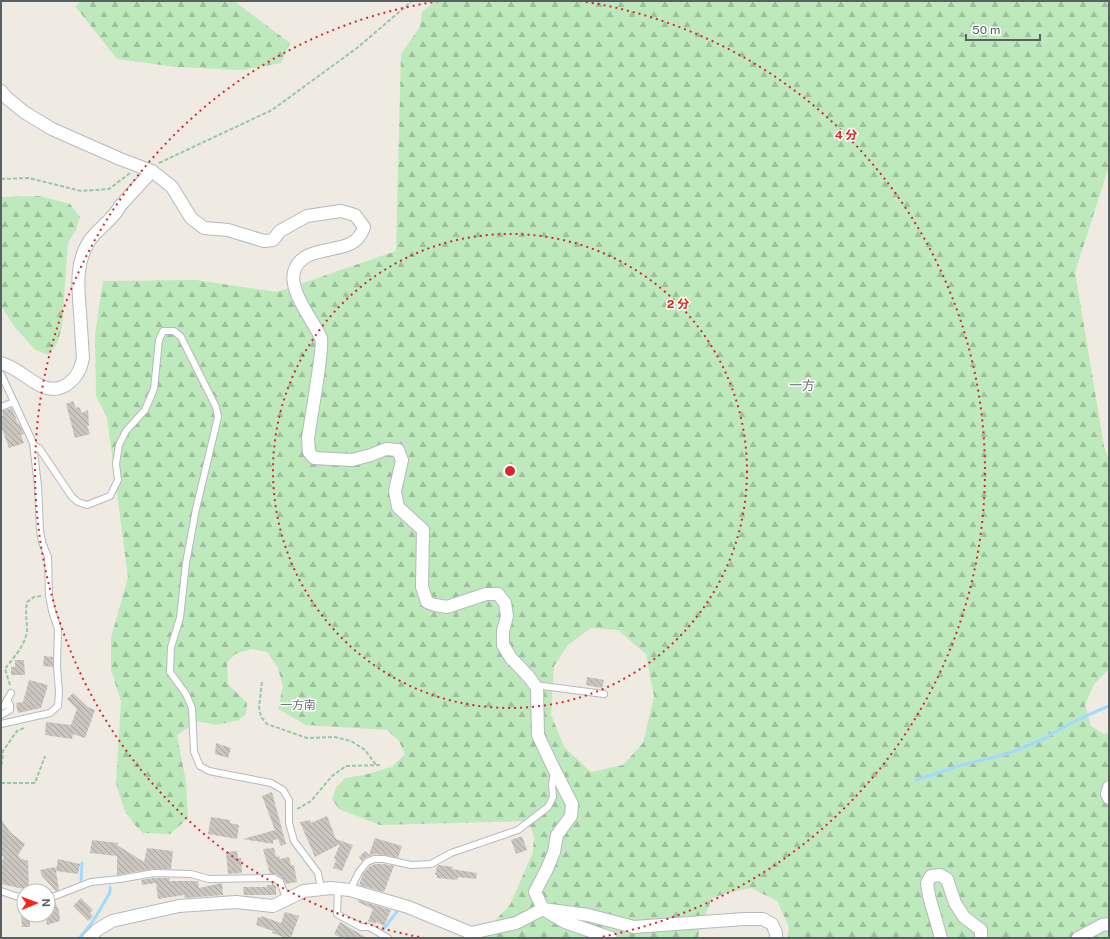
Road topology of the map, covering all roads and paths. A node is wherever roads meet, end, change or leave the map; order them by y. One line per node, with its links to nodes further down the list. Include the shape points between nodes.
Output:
1 (412, 1): 3 (path, via 357,48 272,110 158,164)
2 (1, 91): 3 (street, via 24,112 52,129)
3 (152, 171): 6 (street, via 90,239 82,254 78,277 83,358 78,375 70,384 50,388); 13 (street, via 172,187 191,218 204,228 228,230 264,241 272,240 280,231 307,216 341,211 355,215 364,227 360,236 350,244 310,254 300,262 294,272 296,292 322,340 308,438 309,452 314,458 352,460 386,449 398,450 402,460 395,491 398,507 423,530 422,587 427,602 447,607 486,594 498,594 505,603 507,616 503,631 504,645 511,658)
4 (132, 172): 5 (path, via 109,189 81,191 29,178)
5 (1, 179)
6 (1, 363)
7 (1, 374): 8 (lane)
8 (14, 402): 9 (lane); 10 (lane)
9 (1, 407)
10 (34, 446): 11 (lane, via 40,530 48,558); 29 (lane, via 39,448 78,502 87,505 110,496 118,480 116,464 119,445 126,431 145,410 154,389 162,331 174,331 181,337 216,407 218,417 196,509 170,672 186,694 192,708 194,752 200,766 209,771 271,783 283,790 289,800)
11 (49, 596): 14 (path, via 34,597 28,602 25,641 5,669); 19 (lane, via 58,629 58,706 50,713)
12 (262, 682): 22 (path, via 259,708 261,717 268,724 307,738 335,737 351,741 365,750)
13 (535, 685): 15 (lane); 24 (street, via 538,735)
14 (12, 693): 16 (lane)
15 (604, 694)
16 (7, 700): 17 (lane); 18 (lane, via 10,710)
17 (1, 707)
18 (1, 715)
19 (1, 724)
20 (29, 725): 25 (path, via 17,731 3,750)
21 (45, 756): 26 (path, via 35,783)
22 (376, 765): 23 (path); 29 (path, via 346,766 332,776 311,801)
23 (382, 765)
24 (554, 770): 31 (lane, via 553,797 548,807 518,830 452,853 431,864 411,865 374,859 366,862); 36 (street, via 572,804 571,816 557,836 554,852 535,892)
25 (1, 771)
26 (1, 782)
27 (1109, 787): 28 (street)
28 (1109, 798)
29 (289, 811): 30 (lane, via 294,841 318,873)
30 (321, 888): 31 (street); 35 (street, via 304,891)
31 (344, 890): 36 (street, via 408,907 471,933 516,923); 39 (lane, via 337,914)
32 (1, 891): 34 (lane)
33 (56, 895): 35 (lane, via 91,882 154,873 191,874 209,879 274,878 280,882)
34 (16, 896)
35 (287, 900): 38 (street, via 274,906 236,902 179,906 112,920)
36 (542, 909): 40 (street, via 565,922); 41 (street, via 588,915 634,927 763,919 772,924)
37 (1109, 924): 44 (street)
38 (89, 938)
39 (388, 938)
40 (611, 938)
41 (776, 938)
42 (941, 938): 43 (street, via 927,883 931,876 940,874 947,879 955,903 964,917 981,930)
43 (981, 938)
44 (1078, 938)

